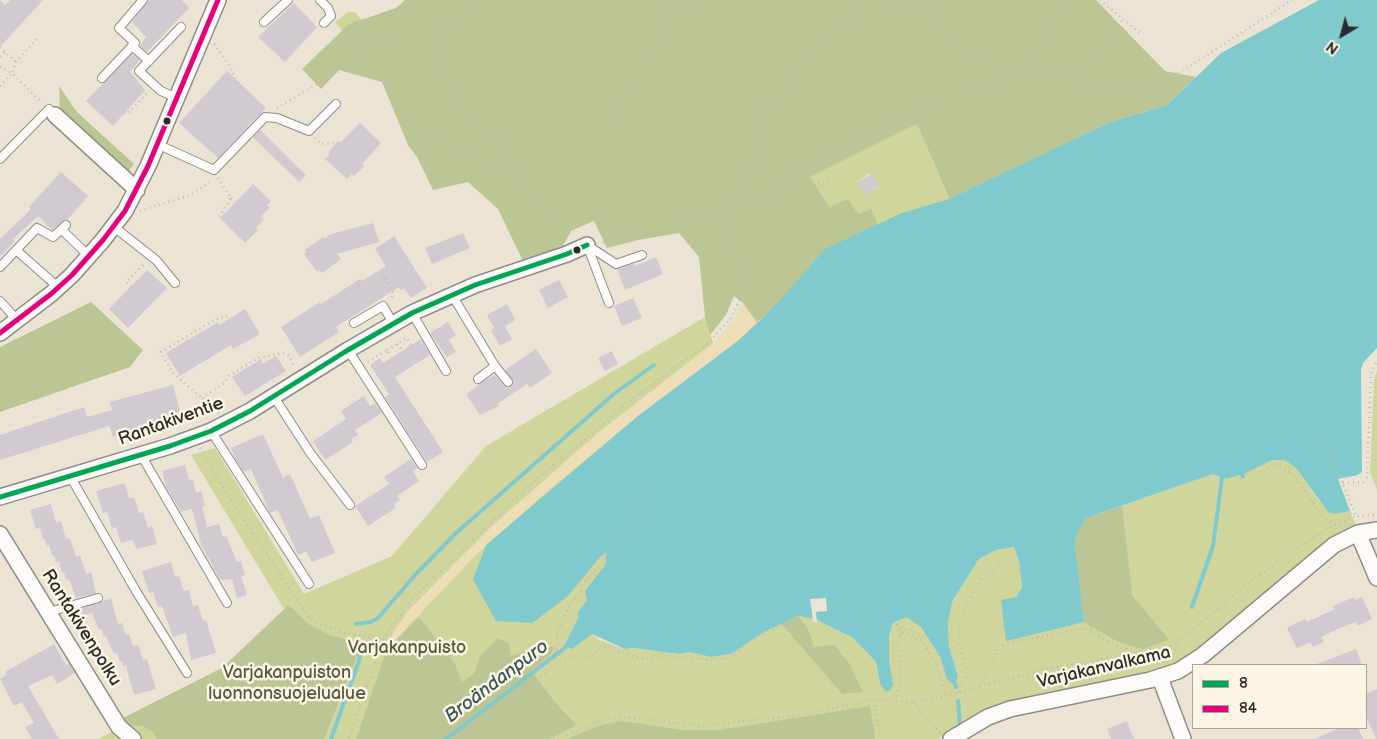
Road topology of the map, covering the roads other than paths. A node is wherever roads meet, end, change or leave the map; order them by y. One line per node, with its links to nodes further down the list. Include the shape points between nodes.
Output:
1 (144, 0): 8 (lane, via 119,28 136,43)
2 (218, 0): 11 (street)
3 (288, 0): 5 (lane)
4 (320, 0): 6 (lane, via 331,16)
5 (264, 22)
6 (324, 23)
7 (181, 27): 9 (lane)
8 (132, 46): 9 (lane); 10 (lane)
9 (149, 61): 11 (lane, via 139,72)
10 (102, 78)
11 (177, 98): 14 (street)
12 (336, 104): 14 (lane, via 309,131 277,118 265,117 214,170)
13 (52, 112): 15 (lane); 16 (street)
14 (157, 144): 16 (street)
15 (0, 159)
16 (137, 190): 17 (street)
17 (114, 226): 21 (street); 23 (lane, via 148,254)
18 (587, 245): 20 (lane, via 616,264); 25 (street, Rantakiventie); 28 (lane)
19 (16, 250): 21 (lane, via 37,228 53,237 64,228); 22 (lane); 24 (lane)
20 (642, 255)
21 (89, 256): 24 (street)
22 (0, 267)
23 (175, 283)
24 (58, 288): 31 (street)
25 (452, 295): 30 (street, Rantakiventie); 36 (lane)
26 (0, 301): 31 (lane)
27 (391, 301): 29 (lane)
28 (609, 303)
29 (383, 306): 32 (lane); 33 (lane)
30 (412, 313): 33 (street, Rantakiventie); 37 (lane)
31 (17, 320): 34 (street)
32 (354, 323)
33 (393, 323): 35 (street, Rantakiventie)
34 (0, 332)
35 (348, 350): 40 (street, Rantakiventie); 43 (lane)
36 (495, 366): 38 (lane); 39 (lane)
37 (446, 371)
38 (478, 379)
39 (508, 382)
40 (274, 397): 41 (street, Rantakiventie); 46 (lane, via 311,454)
41 (211, 431): 42 (street, Rantakiventie); 51 (lane)
42 (141, 455): 44 (street, Rantakiventie); 53 (lane)
43 (422, 465)
44 (70, 476): 45 (street, Rantakiventie); 55 (lane)
45 (0, 497)
46 (350, 505)
47 (1377, 530): 48 (street, Varjakanvalkama)
48 (1358, 533): 50 (street); 56 (street, Varjakanvalkama, via 1334,545 1187,667)
49 (0, 534): 54 (street, Rantakivenpolku)
50 (1377, 578)
51 (310, 584)
52 (98, 598): 54 (lane)
53 (228, 603)
54 (49, 612): 57 (street, Rantakivenpolku, via 119,727)
55 (187, 673)
56 (1154, 676): 58 (street, Varjakanvalkama, via 1010,709 988,717); 59 (street)
57 (133, 739)
58 (950, 739)
59 (1183, 739)

